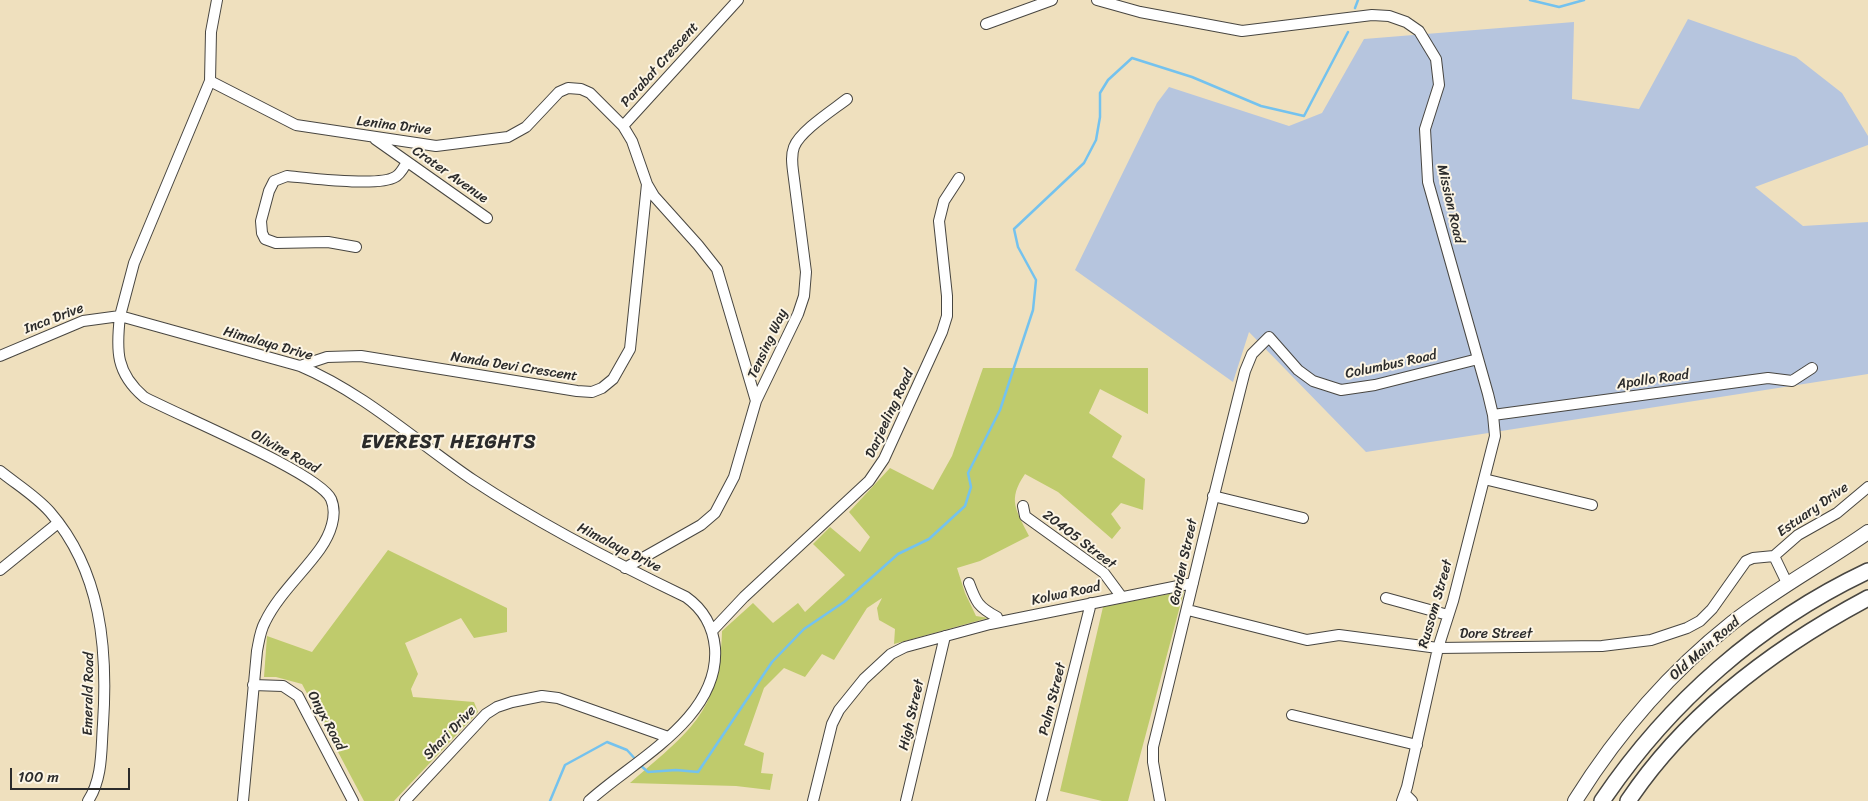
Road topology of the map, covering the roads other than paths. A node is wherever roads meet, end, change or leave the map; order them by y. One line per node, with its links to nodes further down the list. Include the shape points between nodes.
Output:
1 (217, 0): 6 (street, via 211,32)
2 (738, 0): 9 (street, Parabat Crescent)
3 (1052, 0): 5 (street)
4 (1097, 0): 19 (street, Mission Road, via 1140,12 1242,31 1372,16 1389,16 1419,31 1436,59 1440,73 1425,129 1428,182)
5 (986, 24)
6 (210, 81): 10 (street, Lenina Drive, via 296,126); 16 (street, via 134,263)
7 (568, 88): 9 (street, Parabat Crescent, via 590,93); 10 (street, Lenina Drive, via 552,97 526,127 508,137 436,146)
8 (847, 99): 22 (street, Tensing Way, via 794,145 792,172 806,284 798,314)
9 (623, 126): 13 (street, Parabat Crescent, via 638,155)
10 (372, 137): 11 (street, Crater Avenue)
11 (407, 162): 14 (street, Crater Avenue); 15 (street, via 395,178 388,180 287,176 272,183 260,221 265,238 276,244 328,242)
12 (959, 178): 47 (street, Darjeeling Road, via 939,215 947,296 942,332 884,459 869,481 744,597)
13 (647, 184): 20 (street, Nanda Devi Crescent, via 630,349 612,379 602,388 592,392 578,391 361,356 327,356); 22 (street, Parabat Crescent, via 717,269)
14 (487, 218)
15 (356, 247)
16 (120, 316): 18 (street, Inca Drive, via 83,321); 20 (street, Himalaya Drive); 50 (street, Olivine Road, via 121,368 133,388 144,398 271,458 314,483 330,497 333,518 330,531 322,547 265,622)
17 (1269, 337): 19 (street, Columbus Road, via 1298,370 1313,381 1341,390 1375,385); 27 (street, Garden Street, via 1248,360)
18 (0, 356)
19 (1478, 359): 23 (street, Mission Road)
20 (300, 366): 34 (street, Himalaya Drive, via 325,376 356,396 516,507)
21 (1812, 368): 23 (street, Apollo Road, via 1792,381 1768,378)
22 (756, 401): 34 (street, Tensing Way, via 734,477 715,512 701,525)
23 (1493, 415): 25 (street, Russom Street, via 1495,436)
24 (0, 471): 31 (street, Emerald Road, via 49,511)
25 (1484, 479): 28 (street); 45 (street, Russom Street)
26 (1868, 487): 33 (street, Estuary Drive, via 1836,513 1798,535)
27 (1213, 496): 30 (street); 38 (street, Garden Street)
28 (1592, 505)
29 (1023, 506): 40 (street, 20405 Street, via 1028,519 1104,574)
30 (1303, 518)
31 (58, 523): 35 (street); 55 (street, Emerald Road, via 85,566 100,617 104,653 99,776)
32 (1868, 532): 39 (street, Old Main Road)
33 (1774, 556): 39 (street); 49 (street, Dore Street, via 1746,561 1700,621 1651,640 1577,648)
34 (625, 568): 47 (street, Himalaya Drive, via 691,601 704,615)
35 (0, 570)
36 (1868, 571): 65 (main road, via 1805,605 1719,668 1671,713)
37 (969, 583): 46 (street, via 978,605 997,617)
38 (1193, 583): 40 (street, Kolwa Road); 44 (street, Garden Street)
39 (1788, 585): 64 (street, Old Main Road, via 1733,622 1670,678 1616,740)
40 (1121, 596): 43 (street, Kolwa Road)
41 (1386, 598): 45 (street)
42 (1868, 598): 66 (main road, via 1793,642 1743,679 1692,726)
43 (1091, 603): 46 (street, Kolwa Road); 62 (street, Palm Street)
44 (1188, 610): 49 (street, Dore Street, via 1308,640 1346,635); 63 (street, Garden Street, via 1153,747)
45 (1448, 615): 49 (street, Russom Street)
46 (999, 622): 48 (street, Kolwa Road)
47 (712, 632): 52 (street, Himalaya Drive, via 715,653 706,690 688,718)
48 (945, 636): 60 (street, Kolwa Road, via 891,654 847,698 832,724); 61 (street, High Street)
49 (1438, 648): 53 (street, Russom Street)
50 (253, 685): 56 (street, Olivine Road); 57 (street, Onyx Road, via 284,686 298,696)
51 (1292, 715): 53 (street)
52 (668, 737): 58 (street, Shari Drive, via 558,698 529,697 486,714); 59 (street, Himalaya Drive)
53 (1417, 745): 54 (street, Russom Street)
54 (1406, 799)
55 (88, 801)
56 (242, 801)
57 (353, 801)
58 (405, 801)
59 (589, 801)
60 (813, 801)
61 (906, 801)
62 (1041, 801)
63 (1160, 801)
64 (1575, 801)
65 (1602, 801)
66 (1628, 801)

